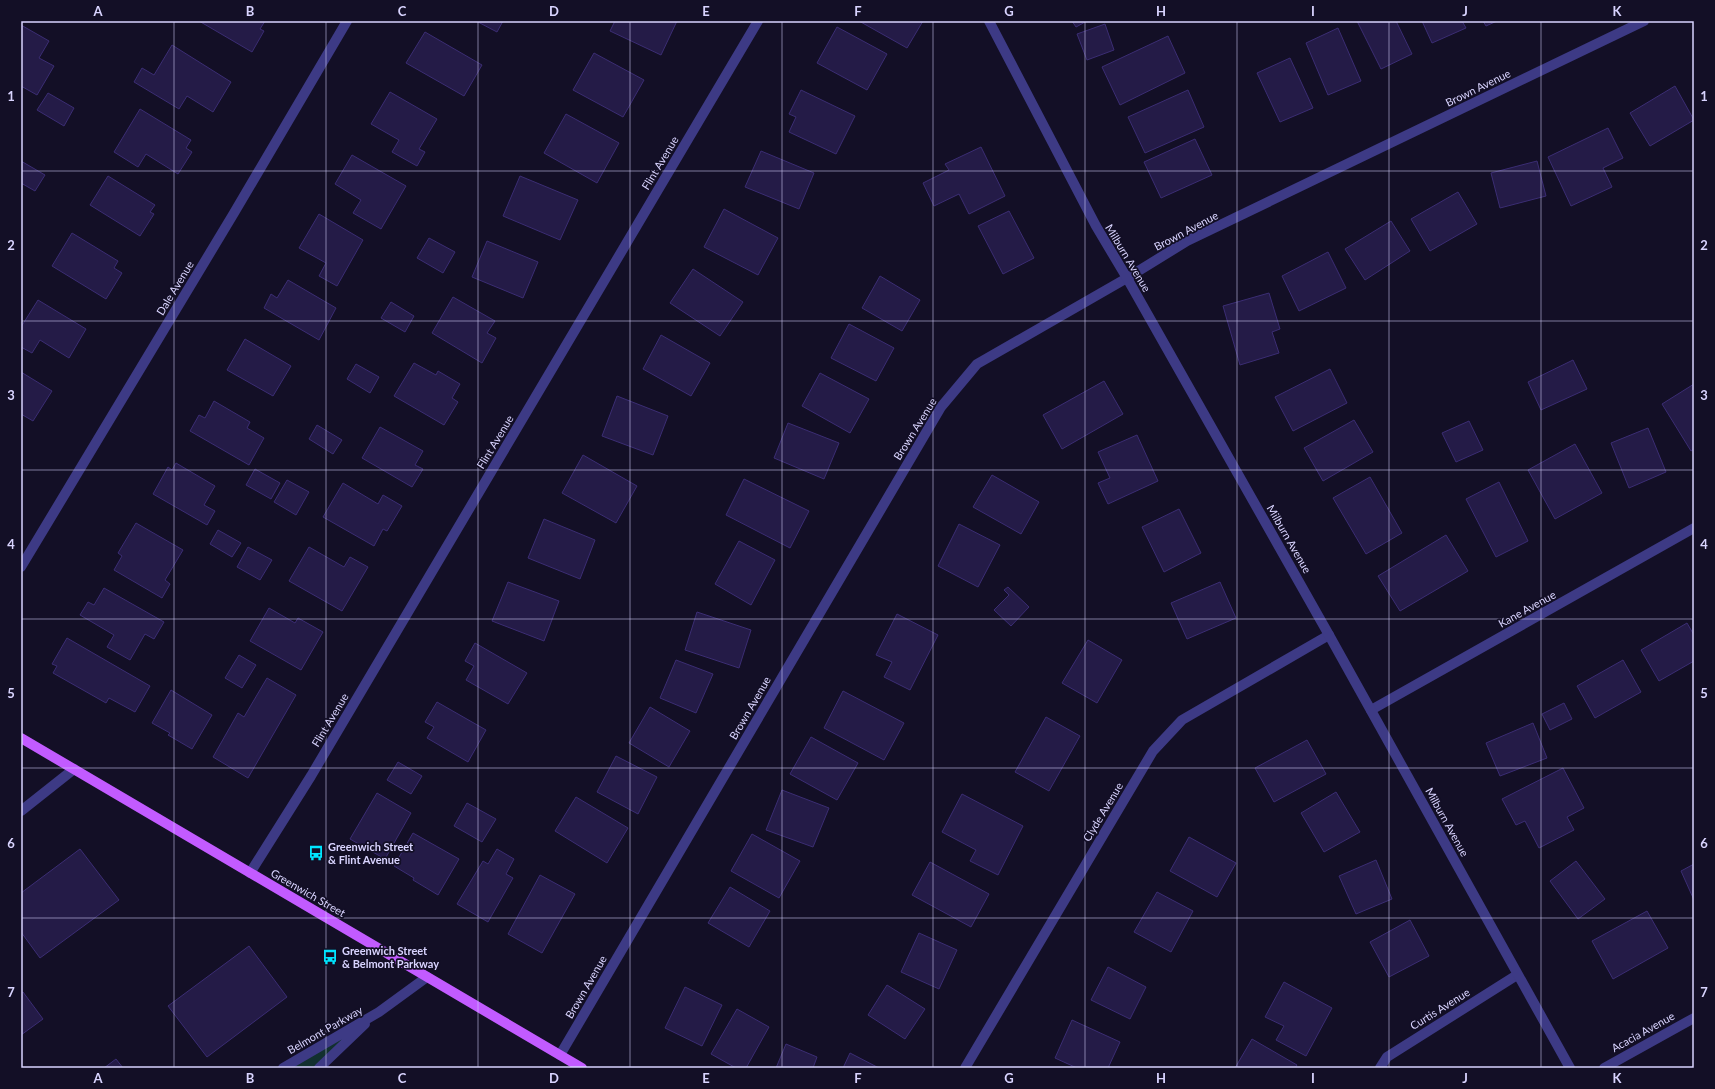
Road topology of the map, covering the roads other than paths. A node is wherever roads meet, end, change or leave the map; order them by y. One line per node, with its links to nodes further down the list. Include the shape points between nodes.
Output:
1 (347, 21): 7 (street, Dale Avenue)
2 (758, 21): 13 (street, Flint Avenue, via 311,776)
3 (989, 21): 5 (street, Milburn Avenue, via 1096,226)
4 (1644, 21): 5 (street, Brown Avenue, via 1187,241)
5 (1127, 278): 8 (street, Milburn Avenue); 18 (street, Brown Avenue, via 977,364 941,408)
6 (1694, 528): 9 (street, Kane Avenue)
7 (21, 566)
8 (1329, 635): 9 (street, Milburn Avenue); 22 (street, Clyde Avenue, via 1182,720 1154,751)
9 (1371, 710): 14 (street, Milburn Avenue)
10 (21, 738): 11 (main road, Greenwich Street)
11 (74, 769): 12 (street); 13 (main road, Greenwich Street)
12 (21, 811)
13 (250, 873): 15 (main road, Greenwich Street)
14 (1517, 975): 23 (street, Curtis Avenue, via 1387,1057); 24 (street, Milburn Avenue)
15 (427, 977): 16 (street, Belmont Parkway); 18 (main road, Greenwich Street)
16 (379, 1012): 19 (street, Belmont Parkway); 20 (street, Belmont Parkway)
17 (1694, 1018): 25 (street, Acacia Avenue)
18 (560, 1055): 21 (main road, Greenwich Street)
19 (283, 1068)
20 (319, 1068)
21 (582, 1068)
22 (965, 1068)
23 (1380, 1068)
24 (1570, 1068)
25 (1604, 1068)

